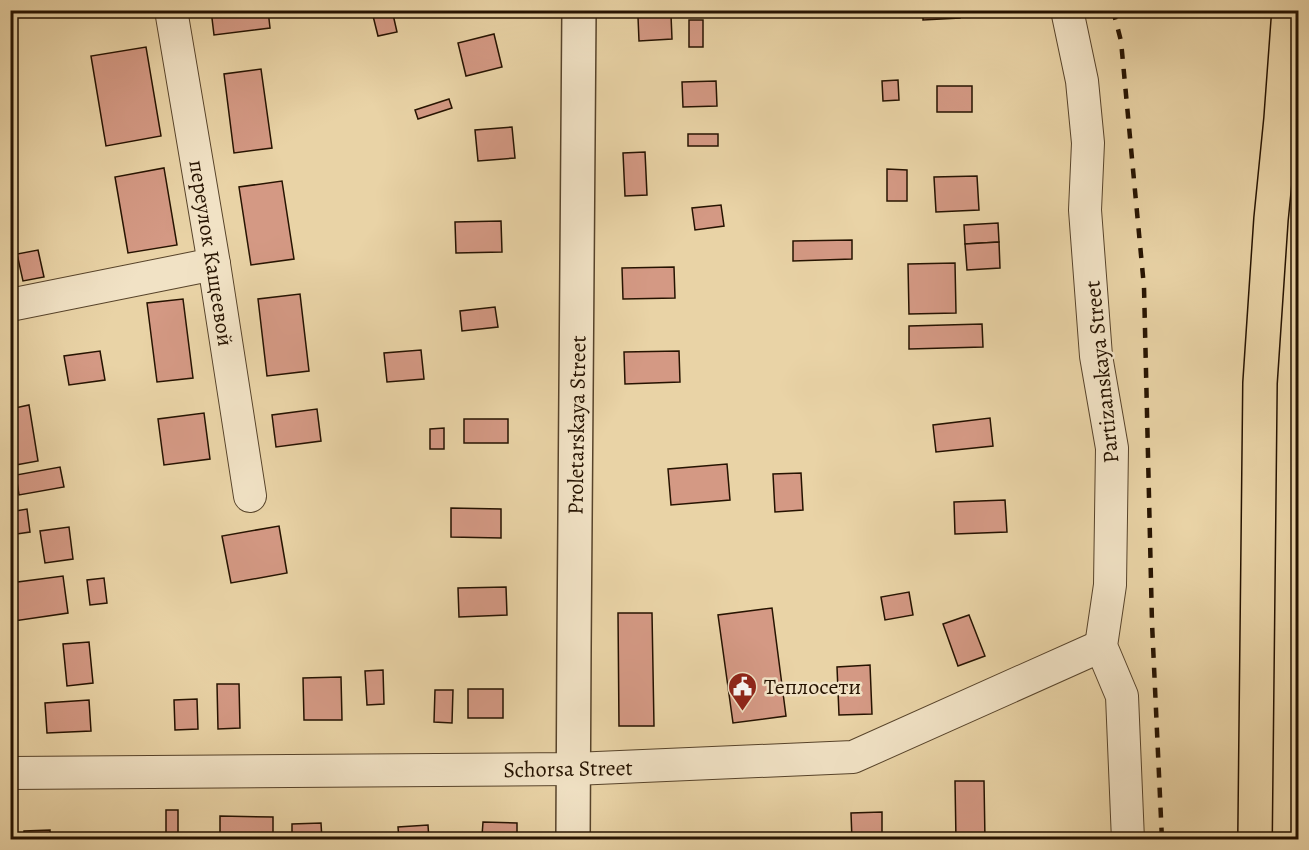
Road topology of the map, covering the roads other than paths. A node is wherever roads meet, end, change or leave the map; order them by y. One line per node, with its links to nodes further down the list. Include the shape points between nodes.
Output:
1 (171, 10): 5 (street, переулок Кащеевой)
2 (579, 10): 9 (street, Proletarskaya Street)
3 (1067, 10): 8 (street, Partizanskaya Street, via 1082,81 1088,143 1085,210 1096,356 1112,448 1110,585)
4 (1288, 10): 13 (main road, via 1260,383)
5 (214, 264): 6 (street); 7 (street, переулок Кащеевой)
6 (10, 305)
7 (250, 496)
8 (1101, 646): 9 (street, Schorsa Street, via 853,757); 12 (street, via 1122,696)
9 (574, 769): 10 (street, Schorsa Street); 11 (street, Proletarskaya Street)
10 (10, 773)
11 (573, 840)
12 (1128, 840)
13 (1255, 840)

